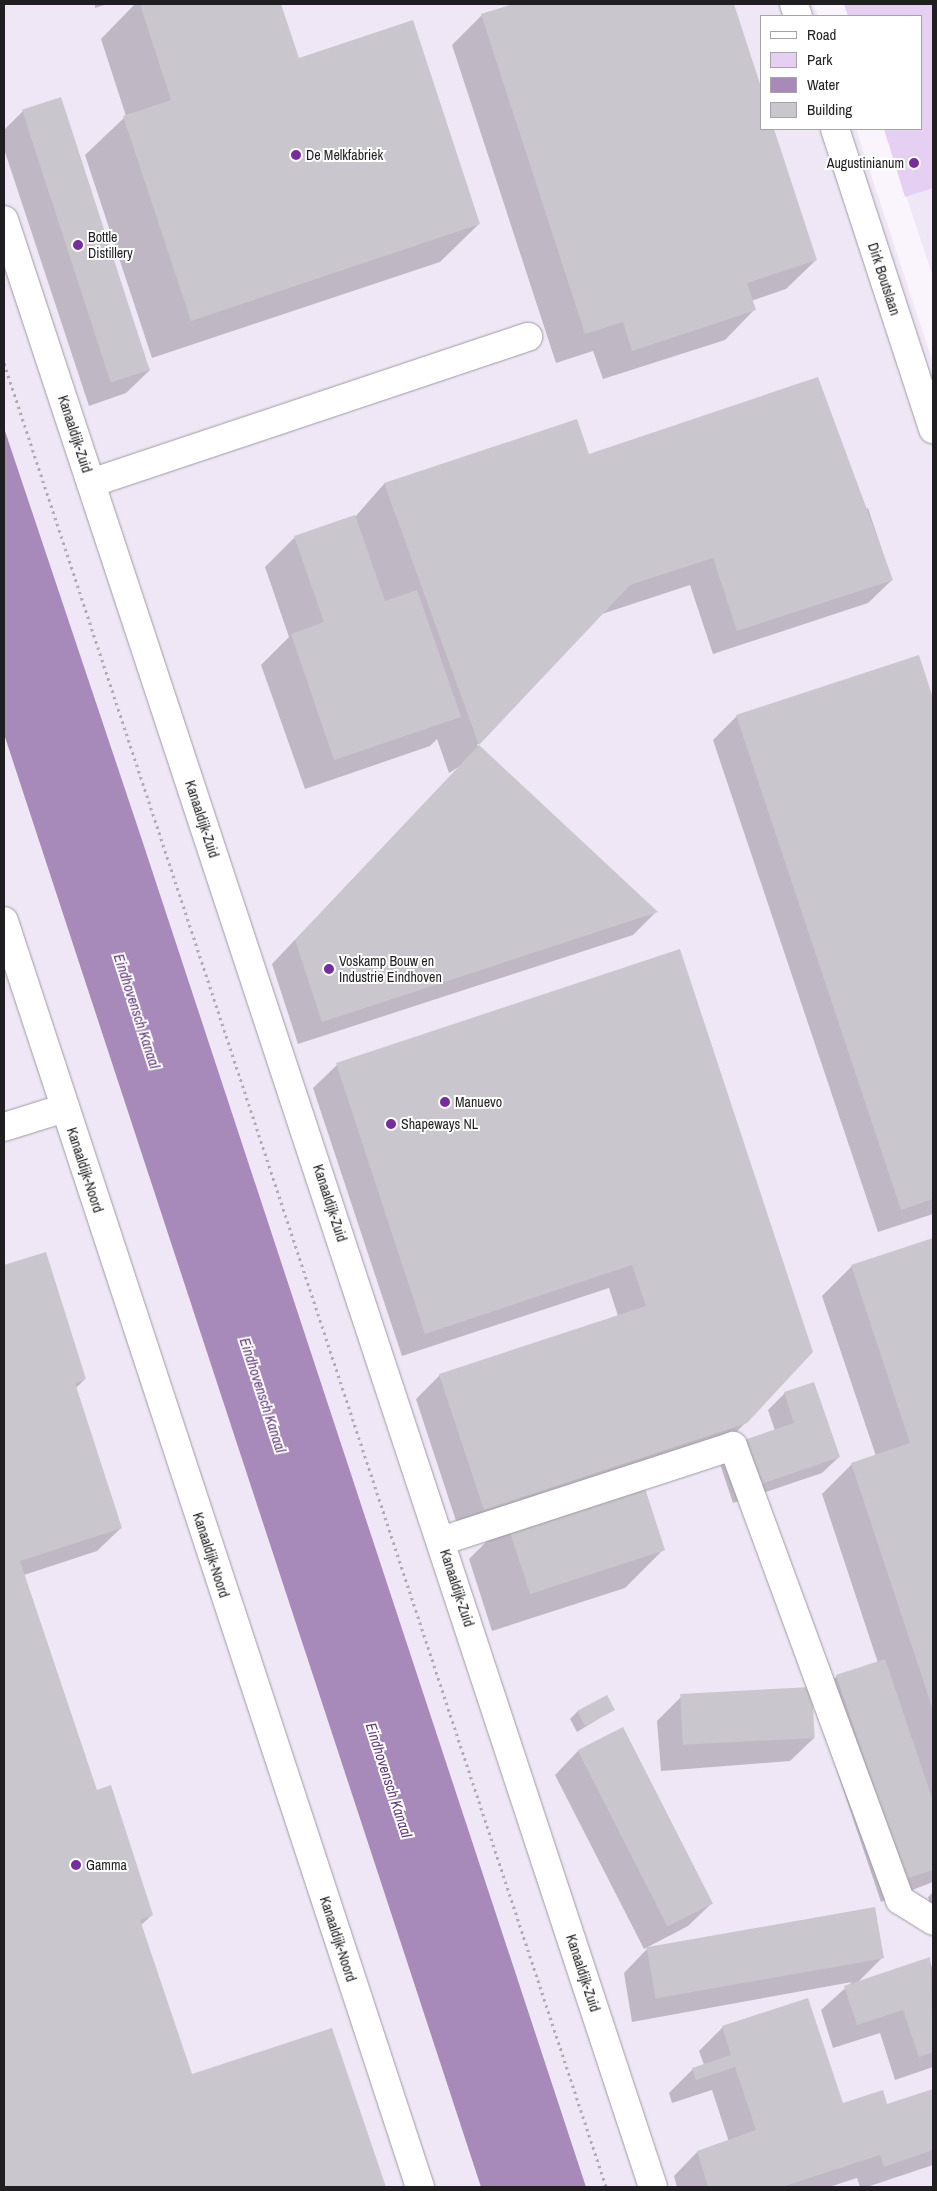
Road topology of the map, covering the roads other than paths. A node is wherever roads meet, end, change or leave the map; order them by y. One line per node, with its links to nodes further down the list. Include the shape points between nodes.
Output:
1 (835, 130): 4 (street, Dirk Boutslaan)
2 (4, 220): 5 (street, Kanaaldijk-Zuid)
3 (528, 337): 5 (street)
4 (933, 430)
5 (91, 483): 9 (street, Kanaaldijk-Zuid)
6 (5, 930): 7 (street, Kanaaldijk-Noord)
7 (65, 1108): 8 (street); 11 (street, Kanaaldijk-Noord)
8 (4, 1127)
9 (441, 1541): 10 (street, via 734,1446 900,1900); 12 (street, Kanaaldijk-Zuid)
10 (933, 1921)
11 (420, 2187)
12 (654, 2187)

